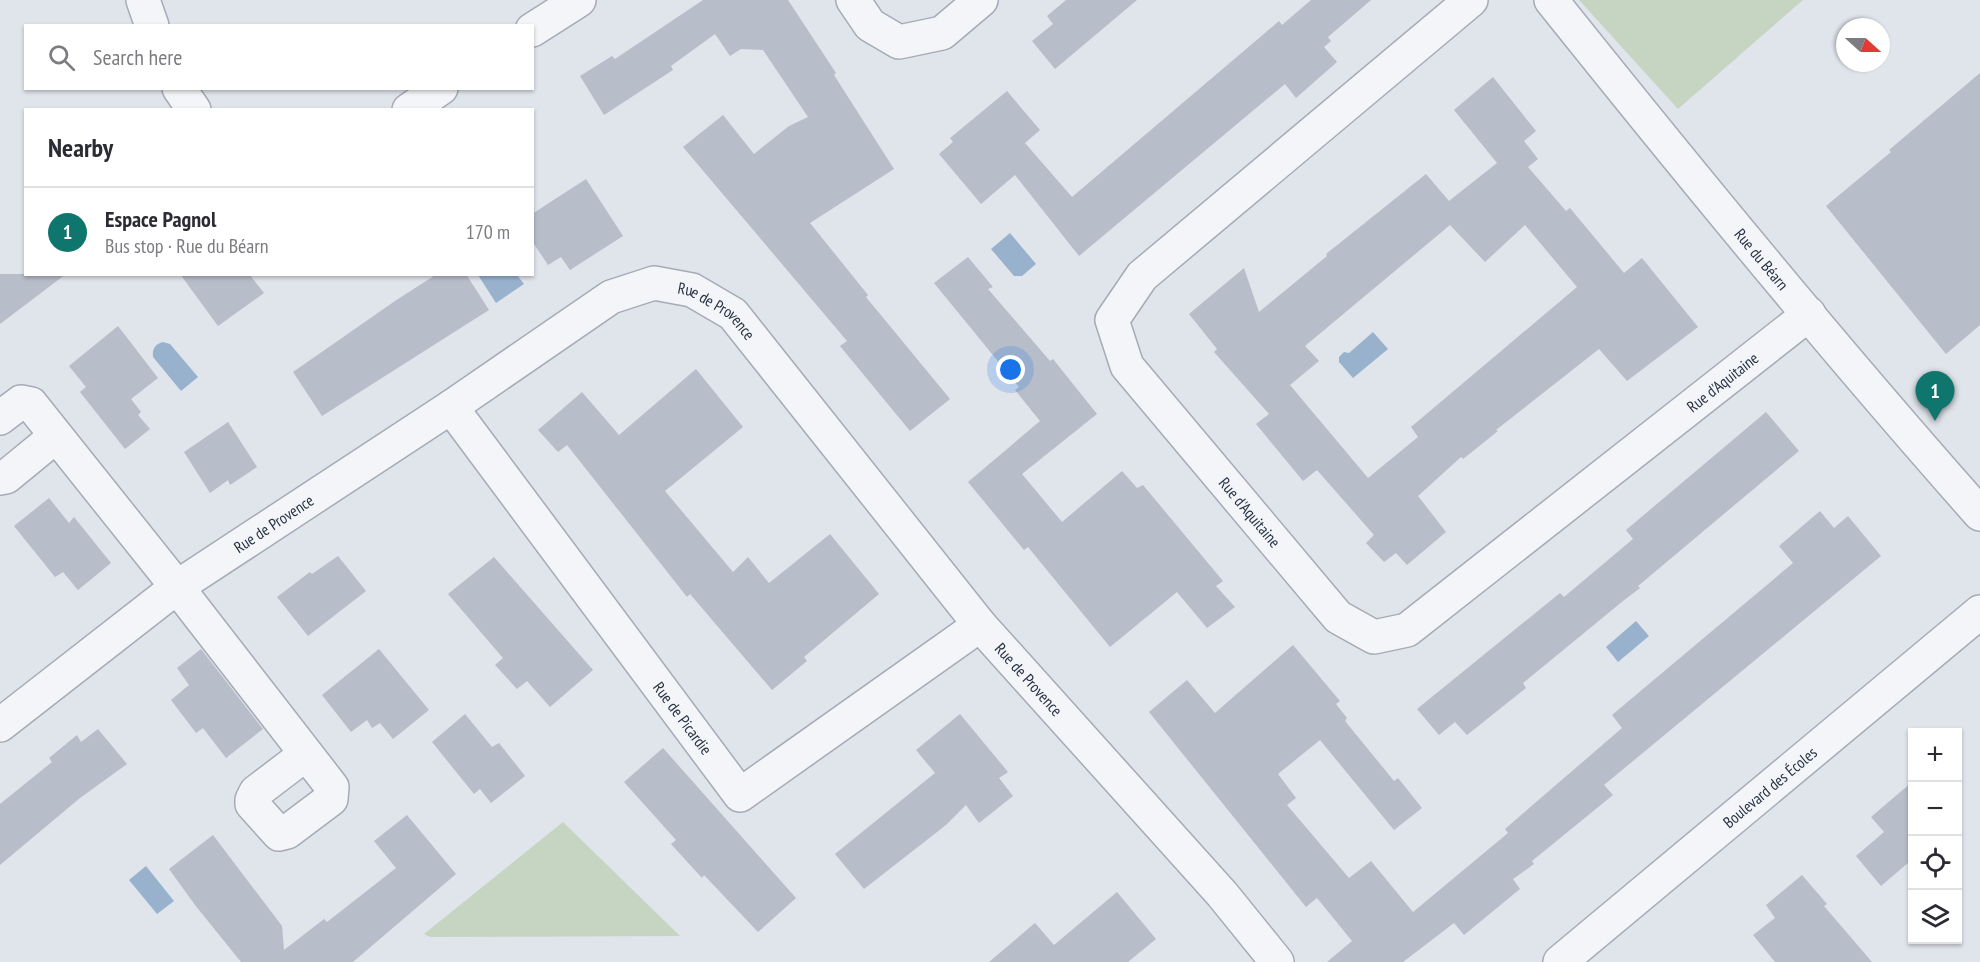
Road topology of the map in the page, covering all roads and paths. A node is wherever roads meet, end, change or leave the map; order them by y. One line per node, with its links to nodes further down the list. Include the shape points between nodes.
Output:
1 (143, 0): 7 (street)
2 (579, 0): 8 (street)
3 (853, 0): 4 (street, via 870,25 898,42 942,33)
4 (981, 0)
5 (1471, 0): 13 (street, Rue d'Aquitaine, via 1142,276 1112,320 1127,366 1338,617 1374,637 1407,630)
6 (1551, 0): 13 (street, Rue du Béarn)
7 (151, 24)
8 (534, 29)
9 (180, 90): 11 (street)
10 (438, 90): 12 (street)
11 (193, 108)
12 (412, 108)
13 (1809, 314): 18 (street, Rue du Béarn)
14 (451, 407): 19 (street, Rue de Provence); 21 (street, Rue de Provence, via 611,297 654,282 692,290 733,314); 21 (street, Rue de Picardie, via 740,795)
15 (0, 418): 16 (street, via 26,402)
16 (57, 436): 17 (street); 19 (street)
17 (0, 478)
18 (1980, 514)
19 (177, 587): 22 (street, Rue de Provence); 23 (street)
20 (1980, 612): 25 (street, Boulevard des Écoles)
21 (980, 625): 24 (street, Rue de Provence, via 1222,894)
22 (0, 725)
23 (306, 754)
24 (1277, 962)
25 (1560, 962)

